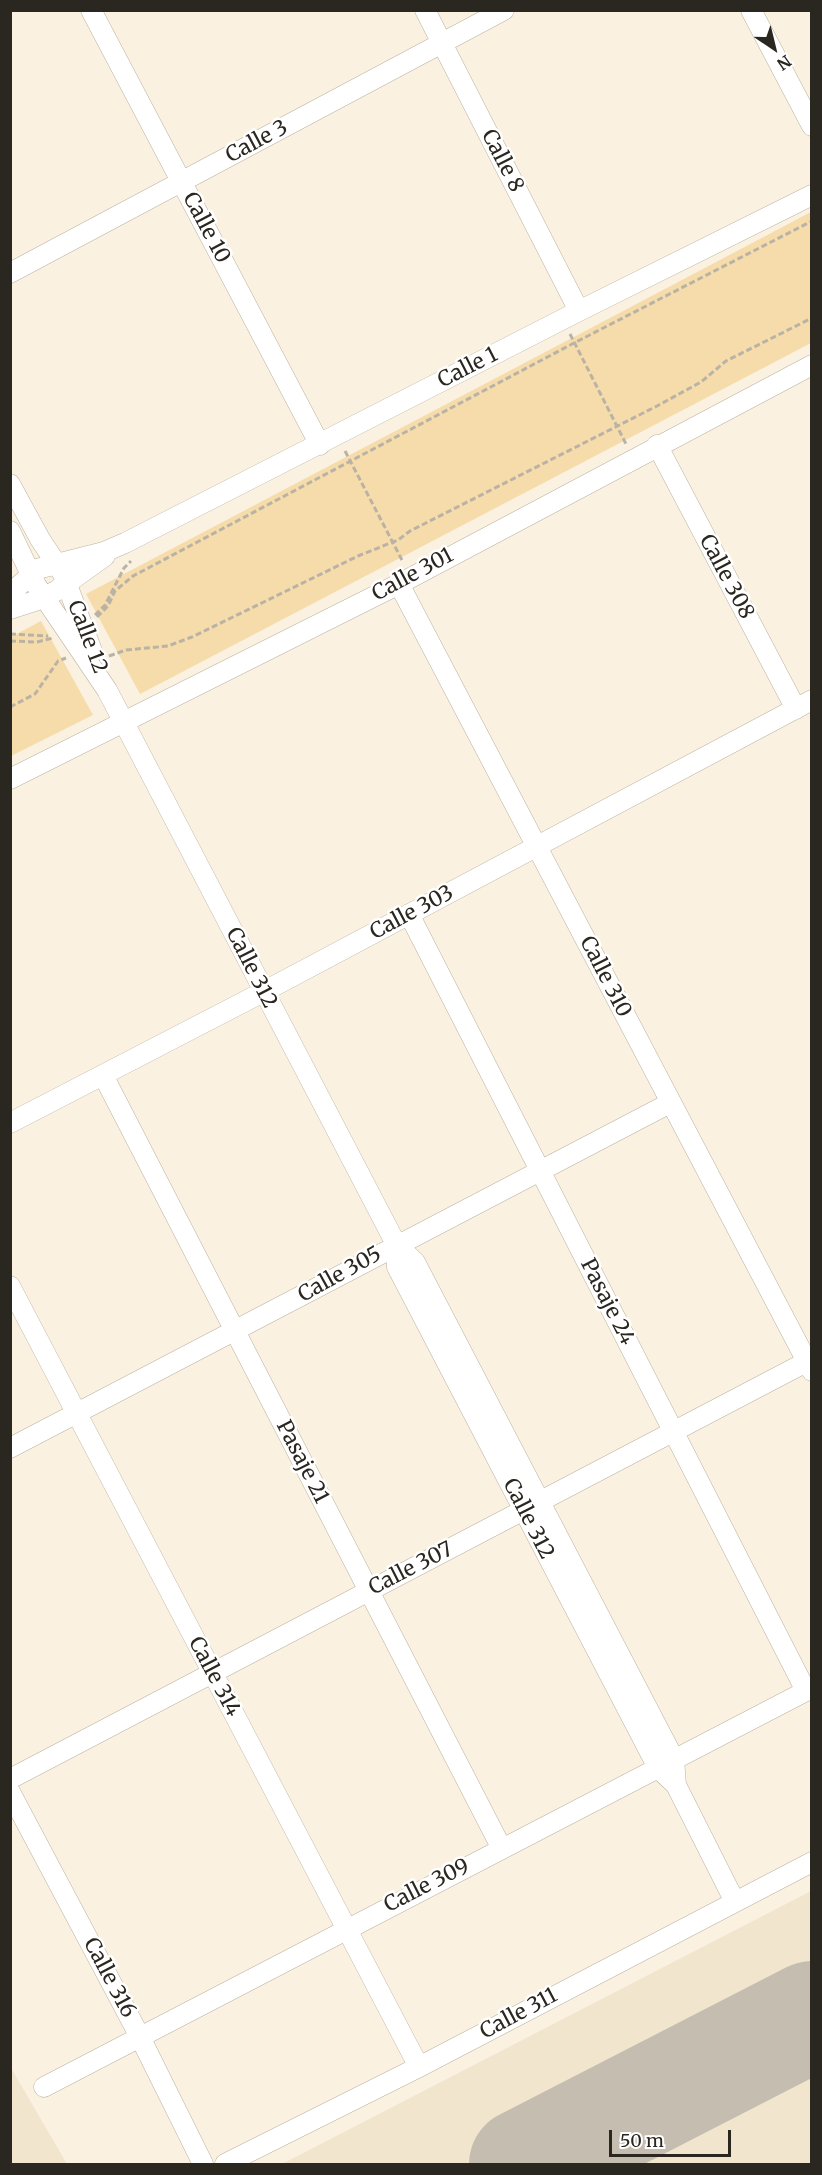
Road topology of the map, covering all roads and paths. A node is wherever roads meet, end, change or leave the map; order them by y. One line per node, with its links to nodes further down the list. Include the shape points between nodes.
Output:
1 (91, 10): 7 (street, Calle 10)
2 (425, 10): 5 (street, Calle 8)
3 (504, 10): 5 (street, Calle 3)
4 (751, 10): 6 (street)
5 (442, 44): 7 (street, Calle 3); 11 (street, Calle 8)
6 (812, 126)
7 (182, 183): 10 (street, Calle 3); 17 (street, Calle 10)
8 (812, 195): 11 (street, Calle 1)
9 (812, 222): 13 (path)
10 (10, 273)
11 (570, 315): 13 (path); 17 (street, Calle 1)
12 (812, 318): 15 (path, via 726,361 701,382)
13 (574, 343): 15 (path); 19 (path)
14 (812, 365): 16 (street, Calle 301)
15 (617, 426): 18 (path); 22 (path)
16 (657, 445): 18 (street, Calle 301); 36 (street, Calle 308)
17 (334, 446): 19 (path); 23 (street, Calle 1)
18 (633, 458): 26 (street, Calle 301)
19 (351, 461): 22 (path); 31 (path, via 133,576 115,591 101,615)
20 (10, 484): 24 (street, Calle 12)
21 (10, 531): 25 (street, Calle 12)
22 (392, 542): 26 (path); 34 (path, via 192,637)
23 (129, 551): 24 (street, Calle 1); 27 (street, Calle 1); 31 (path, via 101,610)
24 (56, 562): 25 (street, Calle 1); 27 (street, Calle 12)
25 (32, 574): 28 (street, Calle 1); 29 (street, Calle 12)
26 (404, 580): 38 (street, Calle 301); 40 (street, Calle 310)
27 (66, 584): 29 (street, Calle 1); 31 (street, Calle 12)
28 (10, 594)
29 (45, 597): 30 (street, Calle 1); 31 (street, Calle 12)
30 (10, 609)
31 (75, 627): 32 (path, via 46,637); 33 (path, via 38,642); 34 (street, Calle 12)
32 (10, 634)
33 (10, 641)
34 (91, 658): 35 (street, Calle 12); 37 (path, via 58,661 35,694)
35 (107, 690): 38 (street, Calle 312)
36 (804, 705): 40 (street, Calle 303)
37 (10, 707)
38 (124, 723): 39 (street, Calle 301); 42 (street, Calle 312)
39 (10, 780)
40 (536, 845): 41 (street, Calle 303); 44 (street, Calle 310)
41 (409, 914): 42 (street, Calle 303); 46 (street, Pasaje 24)
42 (263, 992): 43 (street, Calle 303); 47 (street, Calle 312)
43 (103, 1075): 45 (street, Calle 303); 49 (street, Pasaje 21)
44 (670, 1103): 46 (street, Calle 305); 50 (street, Calle 310)
45 (10, 1123)
46 (539, 1171): 47 (street, Calle 305); 52 (street, Pasaje 24)
47 (396, 1244): 49 (street, Calle 305); 54 (street, Calle 312, via 415,1262)
48 (10, 1286): 51 (street, Calle 314)
49 (235, 1332): 51 (street, Calle 305); 55 (street, Pasaje 21)
50 (810, 1364): 52 (street, Calle 307)
51 (77, 1413): 53 (street, Calle 305); 56 (street, Calle 314)
52 (674, 1431): 54 (street, Calle 307); 57 (street, Pasaje 24)
53 (10, 1448)
54 (532, 1506): 55 (street, Calle 307); 58 (street, Calle 312)
55 (369, 1591): 56 (street, Calle 307); 61 (street, Pasaje 21)
56 (212, 1673): 59 (street, Calle 307); 64 (street, Calle 314)
57 (809, 1689): 58 (street, Calle 309)
58 (666, 1763): 61 (street, Calle 309); 63 (street, Calle 312)
59 (10, 1779)
60 (10, 1792): 65 (street, Calle 316)
61 (502, 1849): 64 (street, Calle 309)
62 (812, 1862): 63 (street, Calle 311)
63 (734, 1900): 66 (street, Calle 311)
64 (346, 1928): 65 (street, Calle 309); 66 (street, Calle 314)
65 (139, 2036): 67 (street, Calle 309); 68 (street, Calle 316)
66 (418, 2067): 69 (street, Calle 311)
67 (44, 2087)
68 (203, 2164)
69 (225, 2164)

